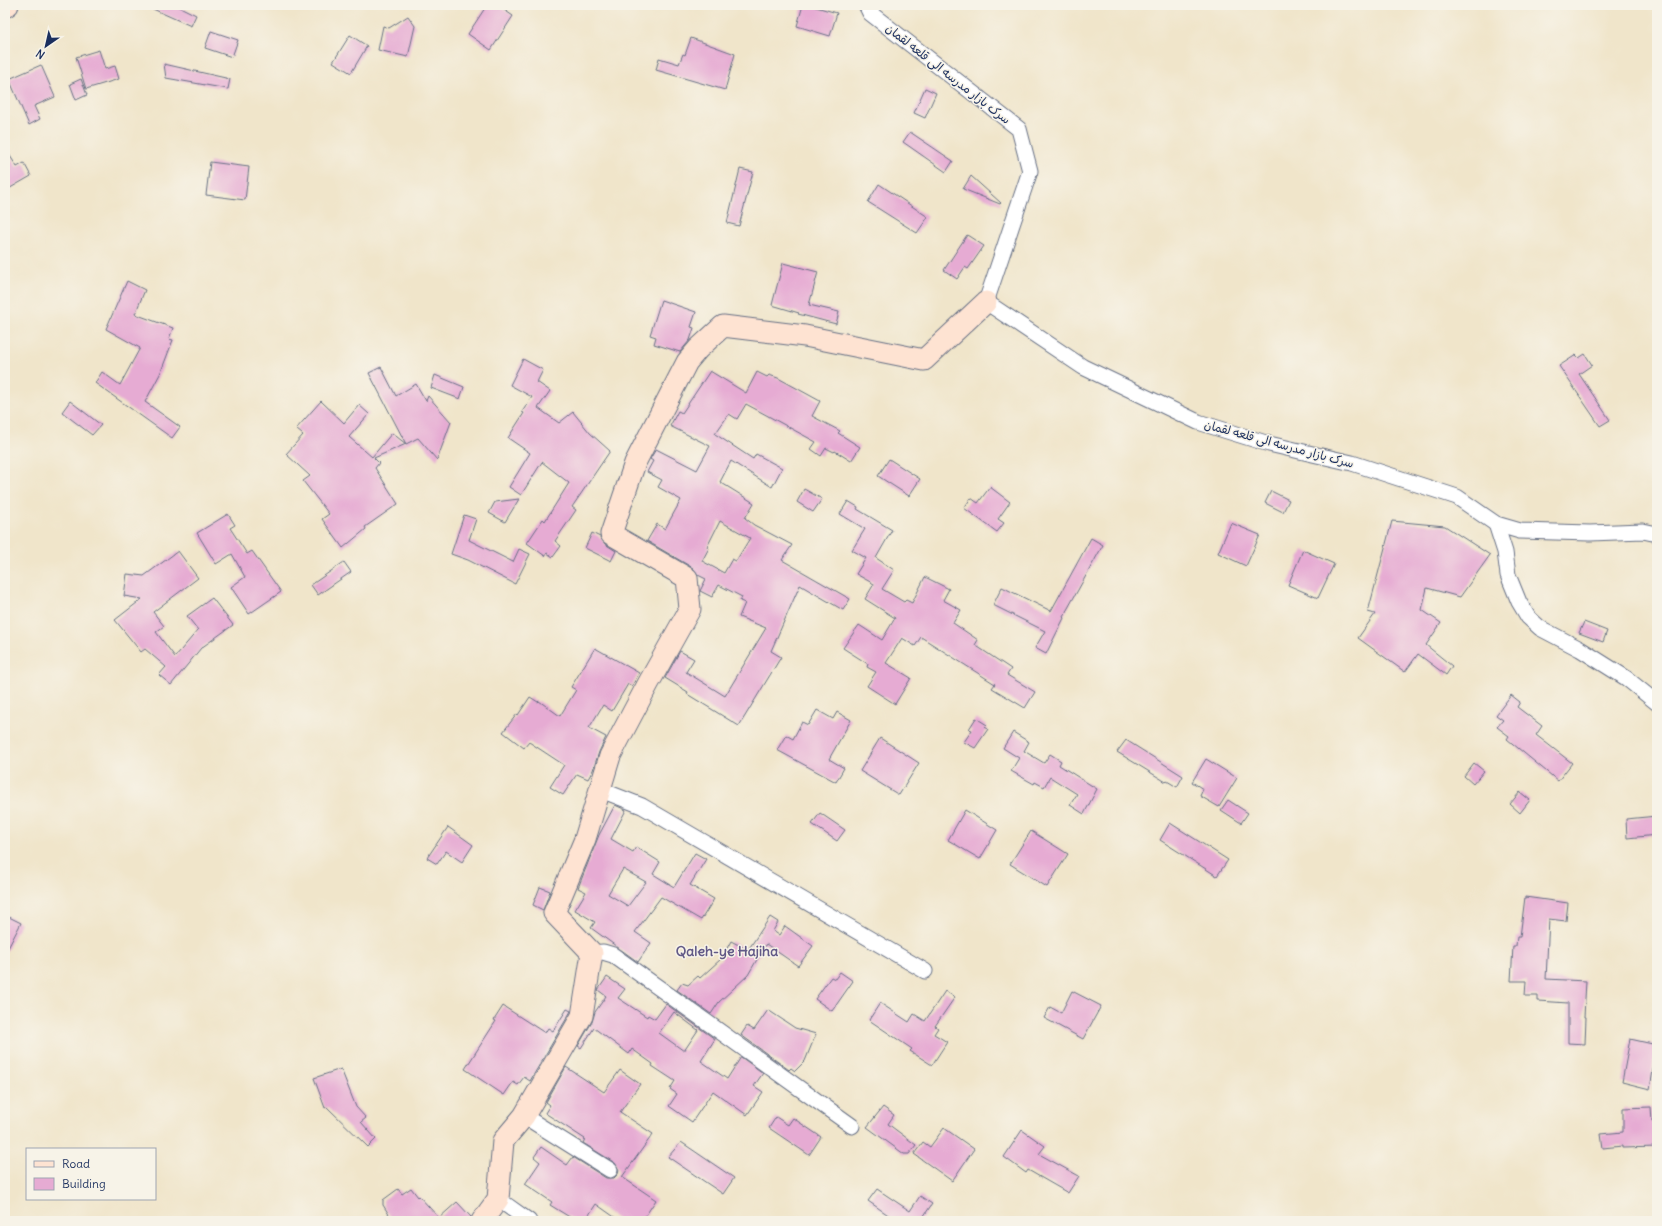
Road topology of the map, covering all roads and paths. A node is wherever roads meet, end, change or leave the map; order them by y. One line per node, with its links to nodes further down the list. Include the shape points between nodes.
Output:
1 (8, 5): 3 (street)
2 (866, 5): 4 (street, سرک بازار مدرسه الی قلعه لقمان, via 870,13 1019,129 1030,171)
3 (5, 7)
4 (986, 302): 5 (street, سرک بازار مدرسه الی قلعه لقمان, via 1083,367 1198,422 1269,444 1352,463 1457,497); 8 (street, via 924,360 804,336 723,326 687,362 636,463 610,534 687,578 690,609 610,756)
5 (1496, 524): 6 (street, سرک بازار مدرسه الی قلعه لقمان, via 1520,531 1642,531); 7 (street, via 1505,552 1508,575 1528,617 1540,628 1626,678)
6 (1657, 534)
7 (1657, 703)
8 (601, 790): 9 (street, via 585,839 554,913); 10 (street, via 642,806)
9 (592, 953): 11 (street, via 582,1016); 12 (street, via 603,952 613,956)
10 (926, 971)
11 (524, 1116): 13 (street); 14 (street, via 503,1141)
12 (852, 1126)
13 (610, 1170)
14 (498, 1199): 15 (street); 16 (street)
15 (482, 1221)
16 (529, 1221)

